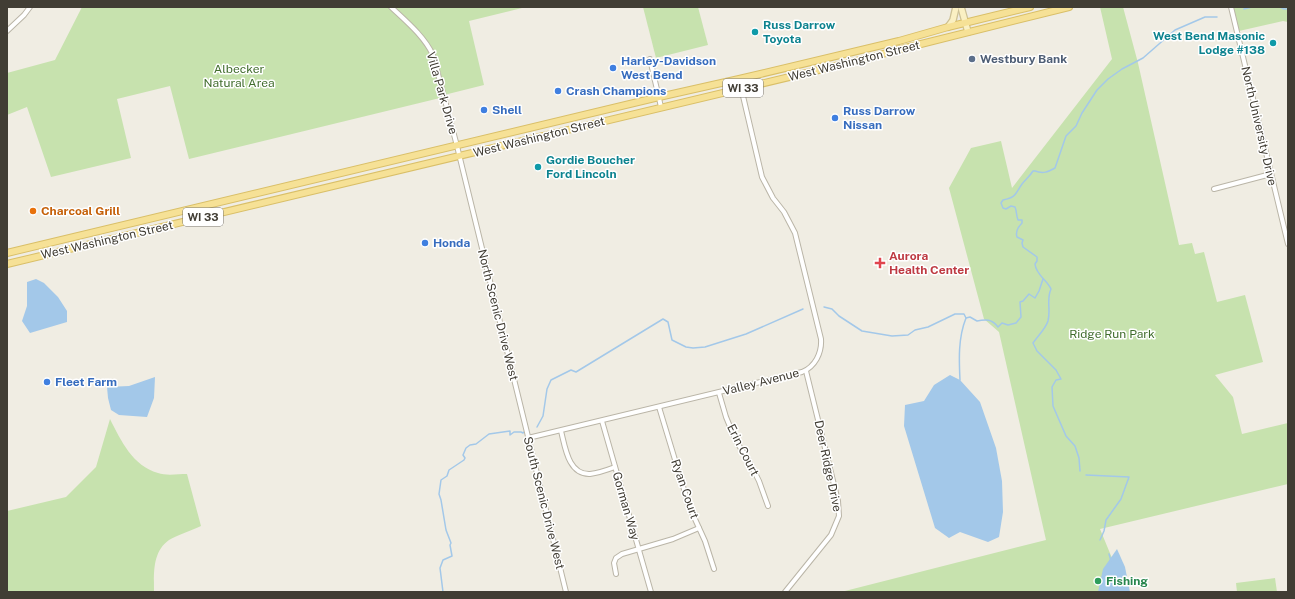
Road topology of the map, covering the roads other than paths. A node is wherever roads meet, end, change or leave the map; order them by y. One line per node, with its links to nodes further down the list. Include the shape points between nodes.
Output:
1 (30, 7): 10 (street)
2 (391, 7): 17 (street, Villa Park Drive, via 419,34 433,55)
3 (956, 7): 9 (street, via 953,20)
4 (961, 7): 8 (street)
5 (1030, 7): 8 (main road, West Washington Street / WI 33)
6 (1070, 7): 11 (main road, West Washington Street / WI 33)
7 (1231, 7): 19 (street, North University Drive)
8 (965, 23): 9 (main road, West Washington Street / WI 33); 11 (street)
9 (948, 27): 13 (main road, West Washington Street / WI 33)
10 (7, 31)
11 (968, 32): 14 (main road, West Washington Street / WI 33)
12 (650, 59): 15 (street)
13 (739, 79): 14 (street, Valley Avenue); 15 (main road, West Washington Street / WI 33)
14 (742, 88): 16 (main road, West Washington Street / WI 33); 24 (street, Valley Avenue, via 762,177 795,233 821,339 816,361)
15 (659, 97): 16 (street); 17 (main road, West Washington Street / WI 33)
16 (661, 107): 18 (main road, West Washington Street / WI 33)
17 (457, 146): 18 (street, North Scenic Drive West); 22 (main road, West Washington Street / WI 33)
18 (459, 156): 23 (main road, West Washington Street / WI 33); 27 (street, North Scenic Drive West)
19 (1271, 174): 20 (street); 21 (street, North University Drive)
20 (1214, 189)
21 (1288, 244)
22 (7, 253)
23 (7, 263)
24 (806, 371): 25 (street, Valley Avenue); 39 (street, Deer Ridge Drive, via 838,501 839,516 831,535)
25 (719, 393): 26 (street, Valley Avenue); 32 (street, Erin Court, via 736,441 749,461)
26 (659, 407): 28 (street, Valley Avenue); 33 (street, Ryan Court, via 689,506)
27 (522, 414): 30 (street, South Scenic Drive West)
28 (602, 421): 29 (street, Valley Avenue); 31 (street, Gorman Way)
29 (561, 430): 30 (street, Valley Avenue); 31 (street, via 569,461 576,469 590,474)
30 (528, 438): 37 (street, South Scenic Drive West)
31 (615, 467): 34 (street, Gorman Way)
32 (768, 506)
33 (699, 528): 34 (street); 35 (street, Ryan Court)
34 (638, 549): 36 (street, via 616,558); 38 (street, Gorman Way)
35 (714, 569)
36 (616, 574)
37 (566, 592)
38 (651, 592)
39 (785, 592)

